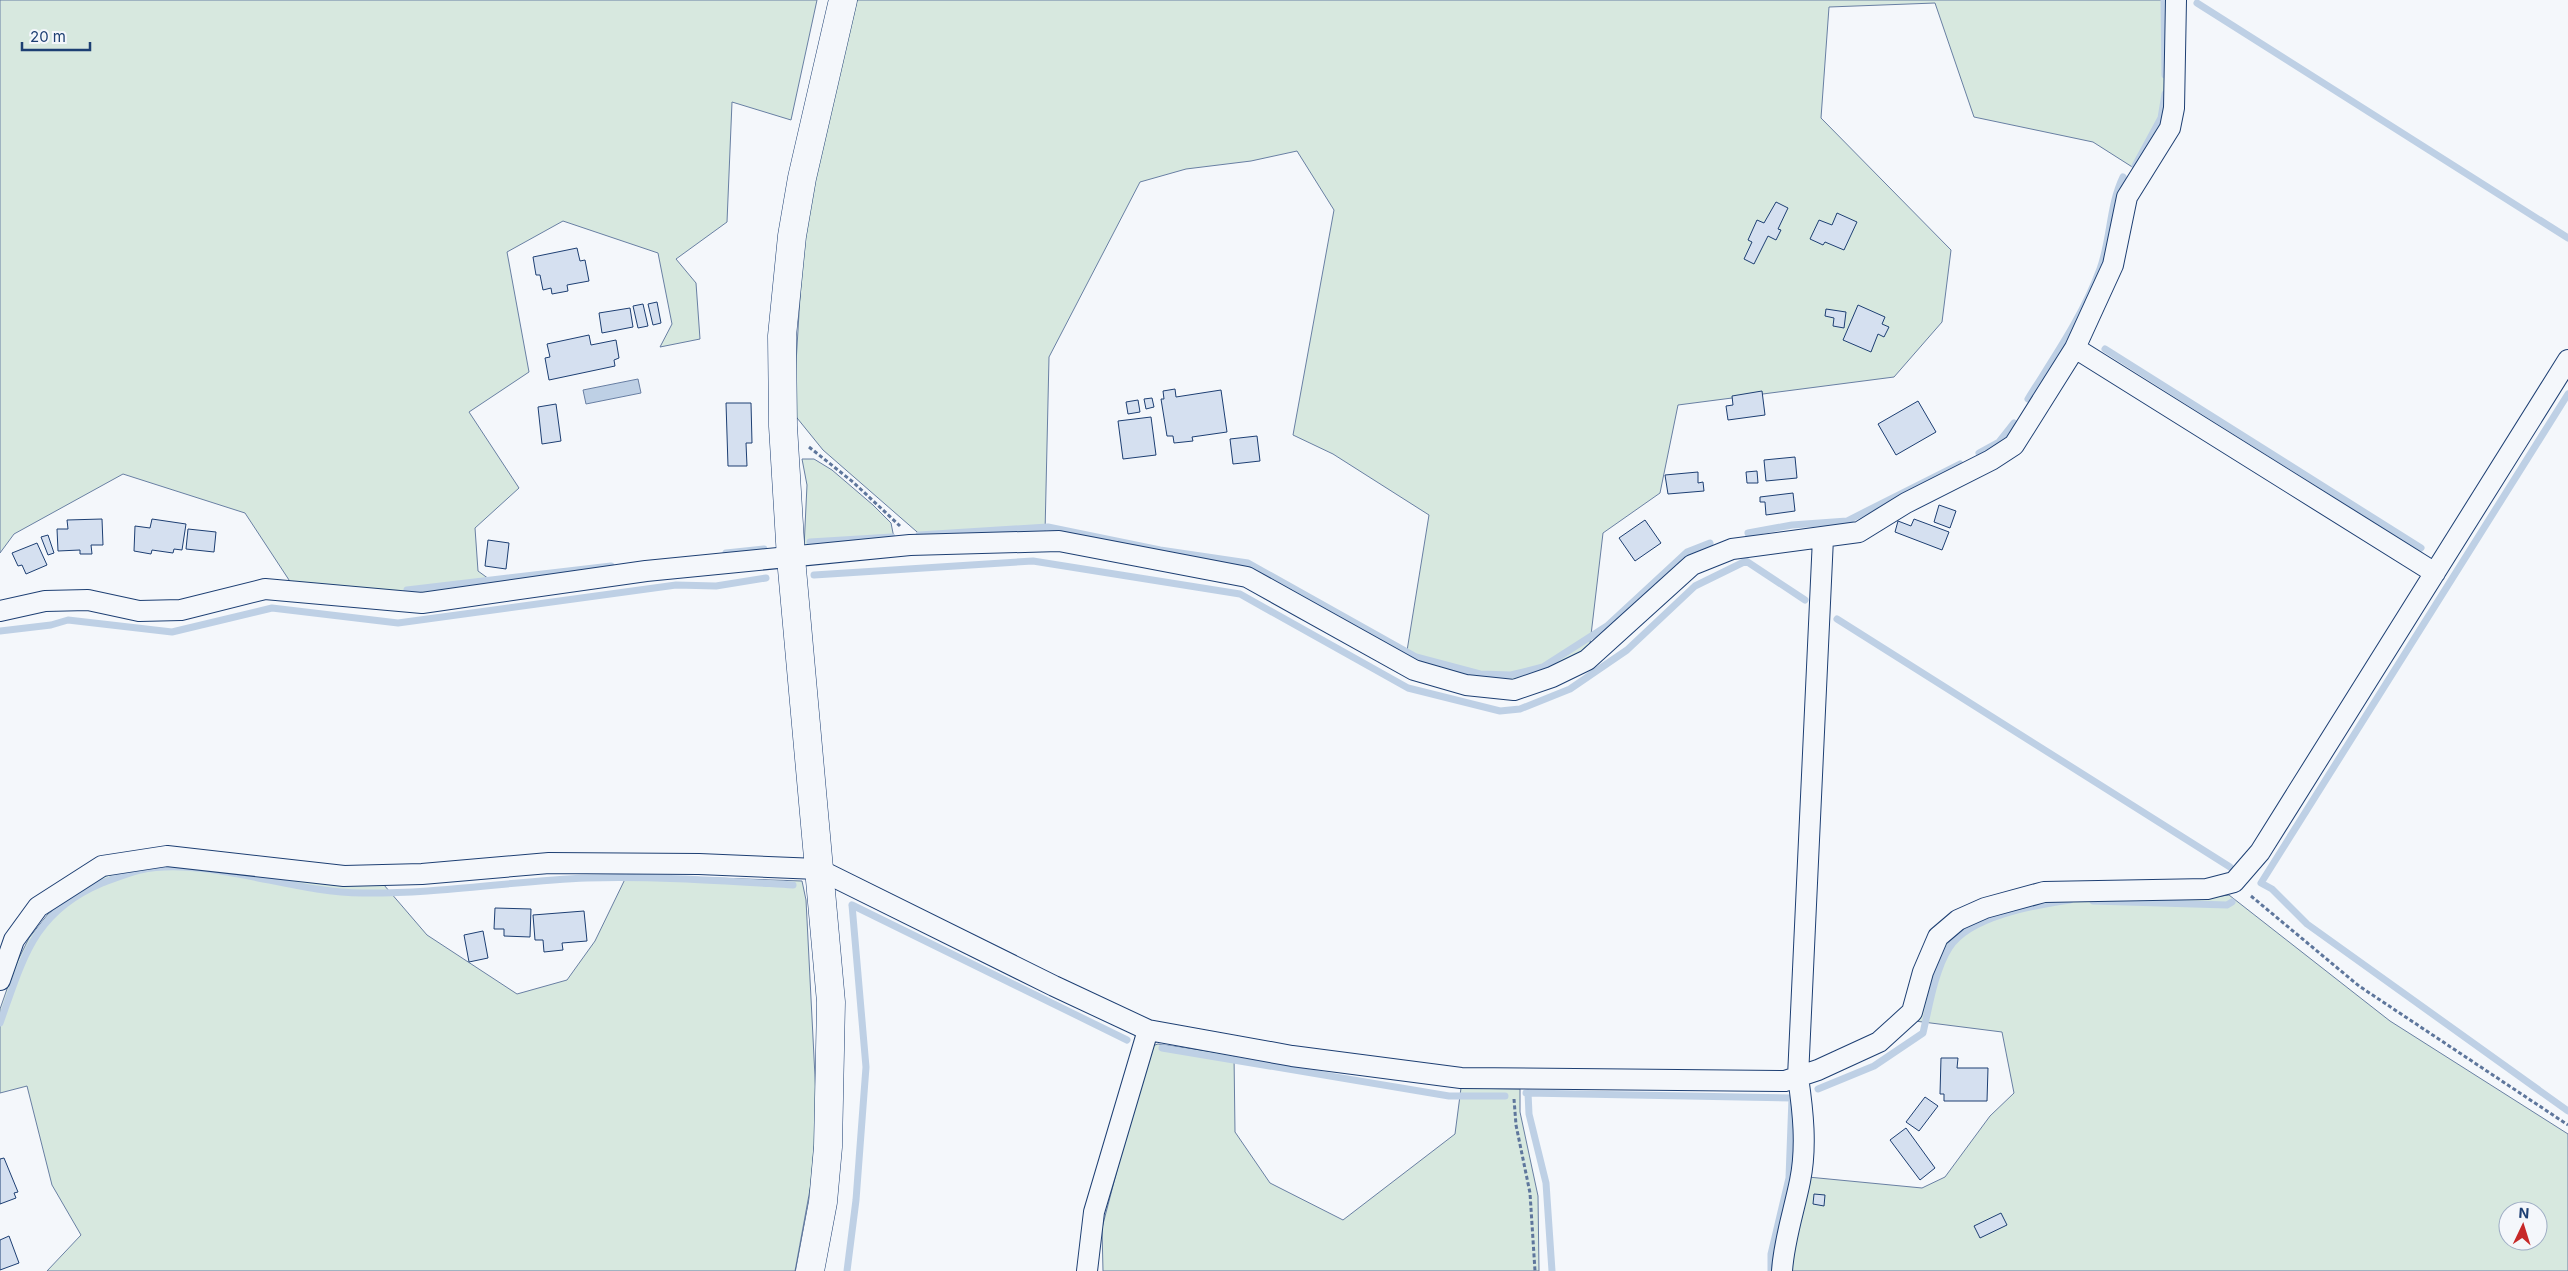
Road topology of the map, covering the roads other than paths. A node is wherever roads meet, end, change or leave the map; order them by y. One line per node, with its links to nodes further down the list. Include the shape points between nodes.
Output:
1 (843, 0): 6 (street, via 815,113 792,236 782,336)
2 (2176, 0): 3 (street, via 2174,108 2170,128 2127,197 2113,265)
3 (2074, 348): 5 (street, via 2014,445 1859,532); 7 (street)
4 (2568, 360): 7 (street)
5 (1823, 538): 6 (street, via 1732,549 1692,565 1587,660 1552,678 1514,690 1466,685 1414,670 1247,577 1059,541 910,545); 12 (street)
6 (790, 558): 8 (street, via 646,571 422,603 265,589 181,610 139,610 88,600 45,601); 9 (street)
7 (2435, 573): 12 (street, via 2260,852 2234,882 2206,889 2044,892 1978,911 1958,920 1938,937 1923,972 1912,1012 1880,1042)
8 (0, 611)
9 (818, 869): 10 (street, via 549,863 422,874 344,876 167,856 102,866 38,907 14,940); 11 (street); 13 (street, via 831,1002 828,1147 823,1202)
10 (0, 980)
11 (1148, 1030): 12 (street, via 1292,1056 1460,1078 1785,1081); 14 (street, via 1094,1212)
12 (1798, 1077): 15 (street, via 1804,1120 1800,1179 1783,1252)
13 (810, 1271)
14 (1086, 1271)
15 (1782, 1271)

